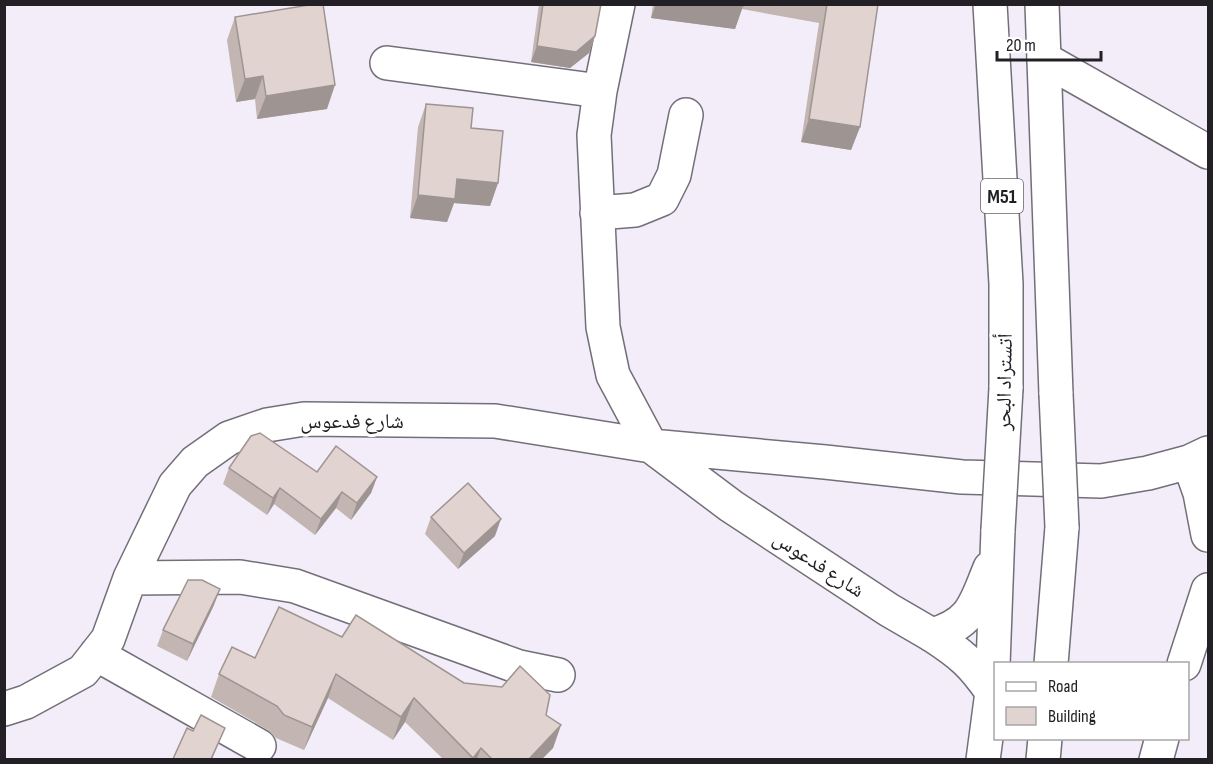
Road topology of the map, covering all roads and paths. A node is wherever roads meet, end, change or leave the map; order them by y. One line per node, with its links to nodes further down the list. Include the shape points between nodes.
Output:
1 (618, 4): 6 (main road, شارع فدعوس)
2 (990, 4): 13 (main road, أتستراد البحر / M51, bridge, via 1006,284 1006,388)
3 (1047, 6): 4 (main road, M51)
4 (1044, 59): 8 (main road); 18 (main road, M51, bridge, via 1062,527)
5 (387, 63): 6 (main road)
6 (600, 91): 9 (main road, شارع فدعوس, via 594,135)
7 (686, 115): 9 (main road, via 674,175 662,199 635,210)
8 (1209, 152)
9 (597, 213): 10 (main road, شارع فدعوس, via 603,327 613,375)
10 (651, 446): 11 (main road, شارع فدعوس, via 962,477 1101,481); 14 (main road, شارع فدعوس, via 495,421 304,418 267,425 229,438 195,462 175,485); 16 (main road, شارع فدعوس, via 731,506)
11 (1199, 458): 12 (main road)
12 (1207, 520)
13 (998, 540): 16 (main road, via 972,610 961,623); 21 (main road, أتستراد البحر / M51)
14 (130, 578): 17 (main road, شارع فدعوس, via 108,639); 20 (main road, via 240,578 295,586 519,667)
15 (1209, 590): 19 (main road)
16 (932, 635): 21 (main road, شارع فدعوس, via 962,655)
17 (96, 654): 22 (main road, شارع فدعوس, via 83,670 60,685); 24 (main road)
18 (1051, 662)
19 (1184, 662)
20 (558, 675)
21 (992, 692): 25 (main road, أتستراد البحر / M51)
22 (4, 709)
23 (1161, 740): 26 (main road)
24 (259, 746)
25 (983, 759)
26 (1156, 759)

